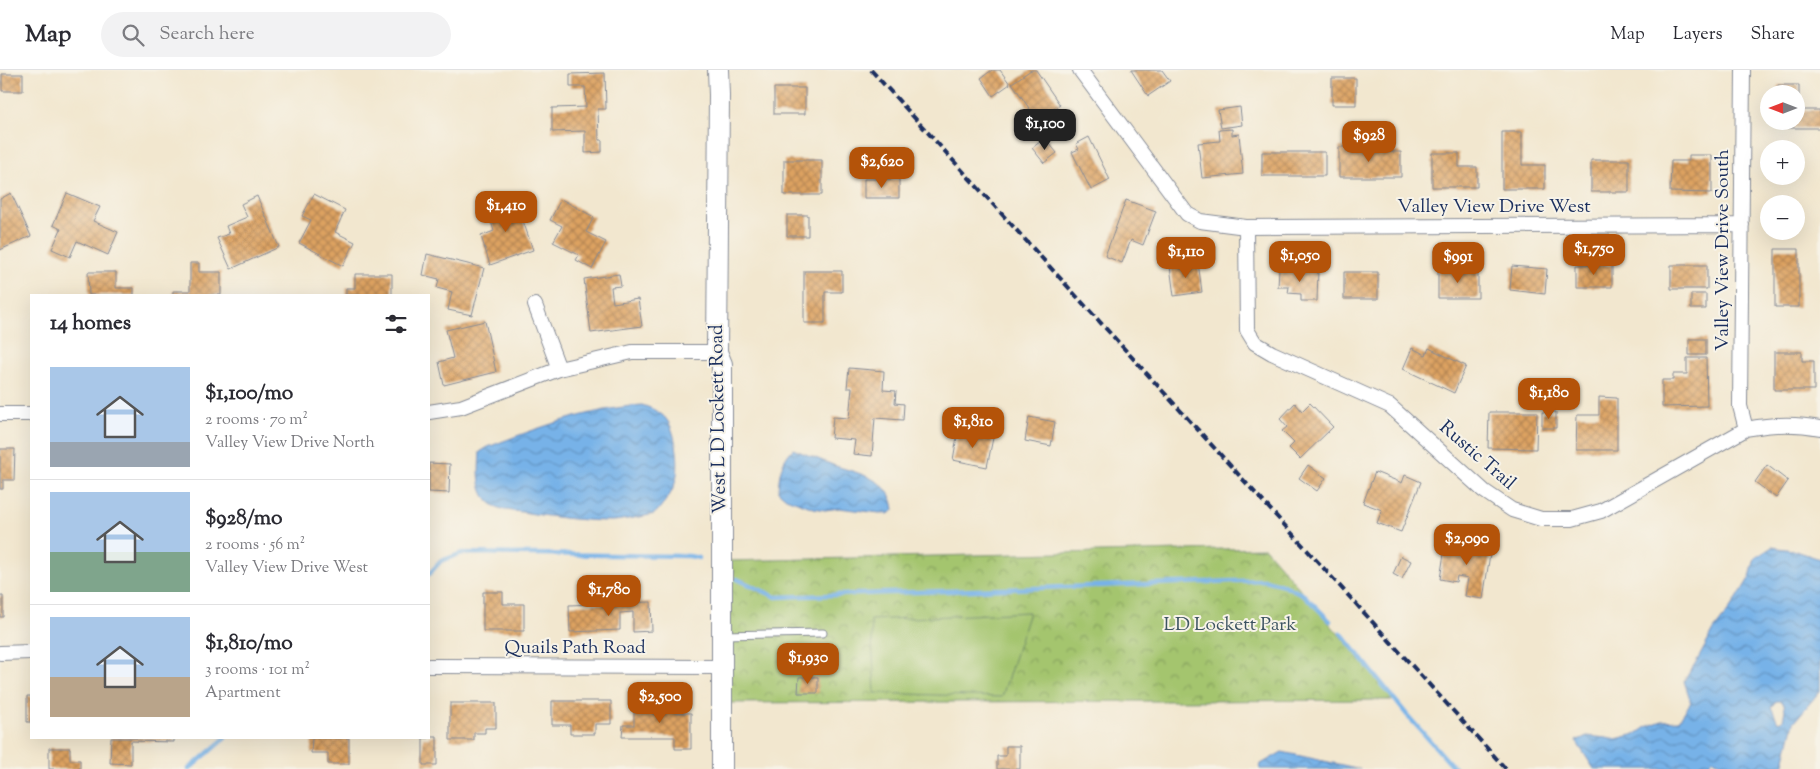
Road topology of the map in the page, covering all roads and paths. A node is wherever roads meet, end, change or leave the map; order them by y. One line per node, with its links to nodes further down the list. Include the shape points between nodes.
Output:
1 (718, 70): 7 (main road, West L D Lockett Road)
2 (1080, 70): 5 (street, Valley View Drive West, via 1188,214 1200,222)
3 (1743, 70): 4 (street, Valley View Drive South)
4 (1742, 225): 5 (street, Valley View Drive West); 13 (street, Valley View Drive South, via 1740,406)
5 (1246, 228): 13 (street, Rustic Trail, via 1247,330 1255,343 1272,354 1390,406 1484,491 1512,510 1541,519 1572,519 1601,512)
6 (535, 305): 8 (street)
7 (717, 352): 8 (street, via 632,352); 15 (main road, West L D Lockett Road, via 722,364)
8 (559, 369): 9 (street, via 461,407)
9 (430, 412)
10 (0, 414): 11 (street)
11 (30, 414)
12 (1820, 428): 13 (street, Rustic Trail, via 1770,425)
13 (1746, 429)
14 (823, 633): 15 (lane)
15 (721, 635): 19 (main road, West L D Lockett Road)
16 (30, 652): 17 (street)
17 (0, 653)
18 (430, 666): 19 (street, Quails Path Road)
19 (721, 667): 20 (main road, West L D Lockett Road)
20 (722, 769)

